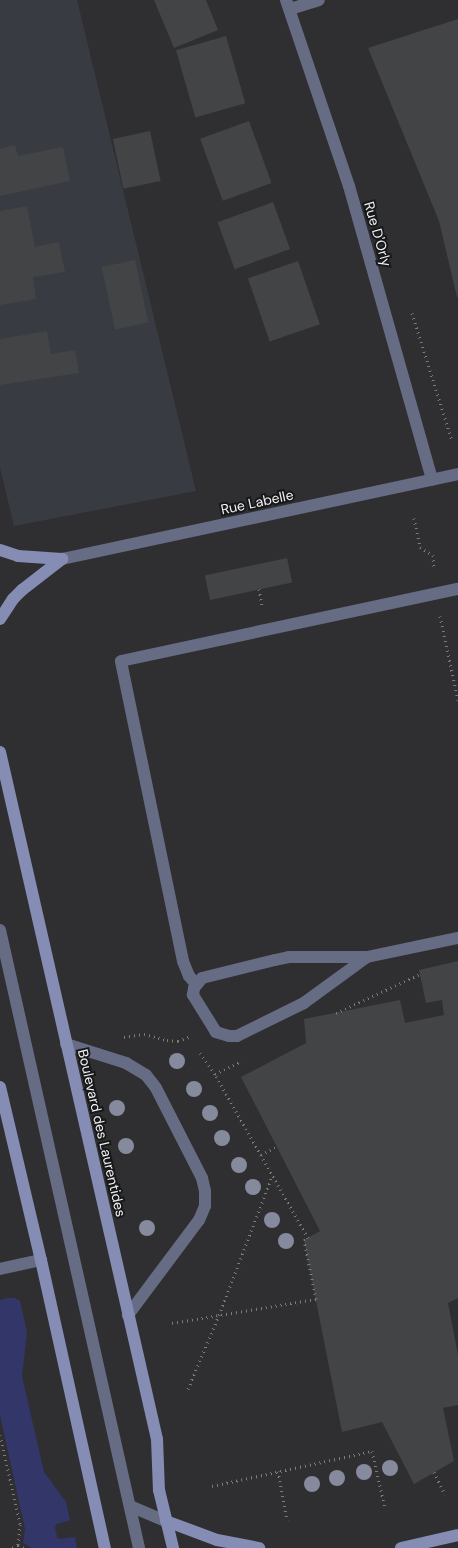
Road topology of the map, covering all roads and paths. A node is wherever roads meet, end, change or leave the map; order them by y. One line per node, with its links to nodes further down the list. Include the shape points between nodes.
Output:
1 (319, 0): 2 (street)
2 (288, 4): 6 (street, Rue D'Orly, via 349,186)
3 (412, 312): 4 (path)
4 (452, 441)
5 (458, 474): 6 (street, Rue Labelle)
6 (432, 479): 9 (street, Rue Labelle)
7 (414, 518): 10 (path, via 420,547 433,555)
8 (0, 550): 9 (main road, via 18,556)
9 (62, 559): 15 (main road, via 13,599)
10 (435, 563)
11 (259, 589): 14 (path)
12 (458, 589): 22 (street, via 121,661 183,961)
13 (439, 610): 16 (path)
14 (264, 614)
15 (0, 619)
16 (458, 700)
17 (0, 752): 28 (main road, Boulevard des Laurentides)
18 (0, 930): 46 (street)
19 (458, 938): 20 (street)
20 (367, 958): 22 (street, via 289,957 209,975); 22 (street, via 304,1002 237,1036 221,1034 211,1026 193,994)
21 (420, 974): 23 (path)
22 (196, 984)
23 (336, 1013)
24 (187, 1027): 25 (path)
25 (191, 1035): 26 (path, via 178,1041 144,1034); 27 (path)
26 (121, 1037)
27 (194, 1042)
28 (66, 1044): 37 (main road, Boulevard des Laurentides); 37 (street, via 126,1064 146,1075 160,1096 205,1190 205,1206 199,1220)
29 (197, 1048): 33 (path)
30 (0, 1087): 31 (main road)
31 (4, 1125): 35 (main road)
32 (277, 1146): 33 (path)
33 (261, 1155): 34 (path)
34 (272, 1175): 38 (path); 38 (path, via 308,1238 304,1240 316,1299)
35 (41, 1260): 36 (street); 54 (main road)
36 (0, 1269)
37 (128, 1314): 49 (main road, Boulevard des Laurentides, via 157,1440 159,1490)
38 (219, 1315): 39 (path); 40 (path)
39 (172, 1323)
40 (188, 1389)
41 (0, 1435): 51 (path, via 20,1524)
42 (278, 1471): 44 (path); 47 (path, via 372,1450); 48 (path)
43 (434, 1472): 45 (path)
44 (212, 1486)
45 (445, 1495)
46 (130, 1506): 49 (street); 55 (street)
47 (385, 1508)
48 (287, 1520)
49 (166, 1522): 56 (main road, Boulevard des Laurentides); 57 (main road, via 216,1540)
50 (458, 1535): 58 (main road)
51 (18, 1545): 52 (path); 53 (path)
52 (12, 1548)
53 (24, 1548)
54 (105, 1548)
55 (139, 1548)
56 (173, 1548)
57 (259, 1548)
58 (401, 1548)

